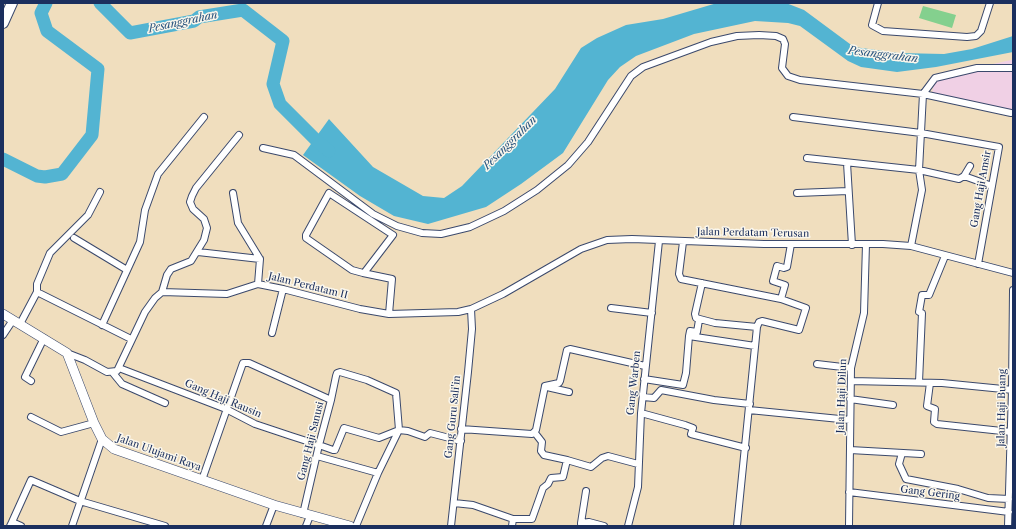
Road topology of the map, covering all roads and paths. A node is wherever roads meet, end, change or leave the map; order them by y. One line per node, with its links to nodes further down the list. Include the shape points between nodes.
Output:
1 (12, 3): 4 (main road)
2 (878, 3): 3 (street, via 872,25 884,31 967,37 976,36 981,31)
3 (990, 3)
4 (3, 23)
5 (1013, 68): 6 (street, via 977,68 935,78)
6 (923, 94): 7 (street); 10 (street); 12 (street, via 800,80 788,76 782,68 785,41 776,36 737,36 711,42 643,67 631,76 588,142 568,165 538,190 504,211 470,227 441,234 422,233 397,226 373,214 294,156)
7 (1011, 113)
8 (204, 117): 34 (street, via 158,174 146,210 140,242)
9 (792, 117): 10 (street)
10 (921, 133): 16 (street); 18 (street, Gang Haji Amsir, via 999,147)
11 (239, 135): 30 (street, via 192,196 190,202 193,209 204,219 207,228)
12 (263, 148)
13 (807, 158): 14 (street)
14 (847, 163): 16 (street); 19 (street)
15 (970, 166): 17 (street)
16 (919, 170): 17 (street, via 959,179); 29 (street, via 922,190)
17 (964, 176): 18 (street)
18 (992, 186): 33 (street, Gang Haji Amsir)
19 (848, 191): 22 (street); 27 (street)
20 (100, 192): 41 (street, via 88,215 50,253)
21 (234, 193): 32 (street, via 238,222)
22 (797, 193)
23 (74, 238): 34 (street)
24 (659, 241): 25 (street, Jalan Perdatam Terusan); 43 (street, Jalan Perdatam Terusan, via 607,240 581,249); 48 (street, Gang Warben)
25 (683, 242): 26 (street, Jalan Perdatam Terusan); 37 (street, via 680,278)
26 (791, 244): 27 (street, Jalan Perdatam Terusan); 44 (street, via 787,267 777,266 773,281 785,285)
27 (852, 244): 28 (street, Jalan Perdatam Terusan)
28 (866, 244): 29 (street, Jalan Perdatam Terusan); 66 (street, Jalan Haji Dilun, via 864,313)
29 (912, 246): 31 (street, Jalan Perdatam Terusan)
30 (198, 252): 32 (street); 42 (street, via 191,261 171,269)
31 (945, 256): 33 (street, Jalan Perdatam Terusan); 71 (street, via 929,295 922,295 919,312 922,313)
32 (260, 259): 38 (street)
33 (978, 264): 36 (street, Jalan Perdatam Terusan)
34 (127, 270): 53 (street)
35 (364, 273): 35 (street, via 352,270 306,238 329,193 393,235); 50 (street, via 392,278)
36 (1013, 273)
37 (702, 283): 44 (street); 51 (street, via 695,314)
38 (258, 284): 39 (street, Jalan Perdatam II); 42 (street, Jalan Perdatam II, via 227,294)
39 (283, 289): 50 (street, Jalan Perdatam II); 55 (street)
40 (1013, 290): 47 (street, Jalan Haji Buang)
41 (36, 292): 52 (street); 53 (street)
42 (162, 292): 59 (street, via 149,305)
43 (503, 294): 46 (street, Jalan Perdatam II)
44 (782, 299): 54 (street, via 806,307 799,330 762,321)
45 (611, 308): 48 (street)
46 (471, 309): 50 (street, Jalan Perdatam II, via 447,313); 87 (street, Gang Guru Sali'in, via 469,365)
47 (1012, 310): 62 (street, Jalan Haji Buang)
48 (652, 313): 64 (street, Gang Warben)
49 (3, 314): 52 (street)
50 (389, 314)
51 (699, 320): 54 (street); 57 (street, via 697,332 690,331)
52 (16, 322): 56 (street); 58 (street)
53 (102, 325): 59 (street)
54 (757, 327): 60 (street)
55 (272, 333)
56 (3, 335)
57 (690, 336): 60 (street); 68 (street, via 683,385)
58 (44, 338): 61 (street); 69 (street, via 25,377)
59 (131, 340): 65 (street)
60 (755, 346): 81 (street)
61 (67, 353): 67 (street); 86 (street, Jalan Ulujami Raya)
62 (1013, 353): 74 (street, Jalan Haji Buang)
63 (817, 364): 66 (street)
64 (645, 366): 68 (street, Gang Warben); 73 (street, via 570,349 559,383)
65 (119, 368): 67 (street); 82 (street, Gang Haji Rausin)
66 (851, 368): 70 (street, Jalan Haji Dilun)
67 (114, 373): 79 (street, via 122,384)
68 (644, 380): 76 (street, Gang Warben)
69 (31, 381)
70 (851, 381): 71 (street); 77 (street, Jalan Haji Dilun)
71 (919, 382): 72 (street)
72 (930, 384): 74 (street, via 975,385); 89 (street, via 927,406 935,409 934,422 937,424)
73 (545, 386): 75 (street); 90 (street)
74 (1013, 390): 89 (street, Jalan Haji Buang)
75 (569, 392)
76 (643, 397): 81 (street, via 654,398 661,390); 83 (street, Gang Warben)
77 (850, 399): 80 (street); 85 (street, Jalan Haji Dilun)
78 (331, 400): 82 (street, via 249,363 243,363); 88 (street, Gang Haji Sanusi, via 337,373 367,380 396,393); 93 (street, Gang Haji Sanusi)
79 (165, 403)
80 (893, 405)
81 (749, 407): 85 (street); 94 (street)
82 (226, 409): 93 (street, Gang Haji Rausin, via 255,424); 102 (street)
83 (641, 413): 94 (street, via 685,425 692,428 691,434); 100 (street, Gang Warben)
84 (31, 417): 86 (street, via 61,432)
85 (850, 420): 95 (street, Jalan Haji Dilun)
86 (94, 423): 91 (street, Jalan Ulujami Raya)
87 (461, 429): 90 (street, via 529,435); 92 (street, Gang Guru Sali'in)
88 (399, 430): 92 (street, via 425,437 430,434); 93 (street, Gang Haji Rausin, via 379,438 344,428 335,450); 101 (street)
89 (1011, 432): 105 (street, Jalan Haji Buang)
90 (535, 433): 99 (street, via 542,442 541,450 544,455)
91 (102, 439): 102 (street, Jalan Ulujami Raya, via 114,449); 106 (street)
92 (461, 441): 107 (street, Gang Guru Sali'in)
93 (319, 445): 98 (street, Gang Haji Sanusi)
94 (746, 448): 125 (street)
95 (850, 450): 96 (street); 104 (street, Jalan Haji Dilun)
96 (902, 453): 97 (street); 105 (street, via 899,464 906,479 988,498)
97 (921, 454)
98 (317, 456): 101 (street); 110 (street, Gang Haji Sanusi)
99 (567, 460): 100 (street, via 588,467 608,456); 111 (street, via 563,478 551,478 543,488 532,519)
100 (638, 464): 124 (street, Gang Warben, via 638,487)
101 (378, 473): 121 (street)
102 (202, 480): 108 (street, Jalan Ulujami Raya)
103 (586, 491): 114 (street)
104 (849, 492): 109 (street, Gang Gering); 126 (street, Jalan Haji Dilun)
105 (1009, 499): 109 (street, Jalan Haji Buang)
106 (80, 501): 112 (street, via 31,480); 116 (street); 117 (street)
107 (454, 503): 111 (street, via 473,505); 122 (street, Gang Guru Sali'in)
108 (274, 505): 110 (street, Jalan Ulujami Raya); 118 (street)
109 (1009, 512): 127 (street, Jalan Haji Buang)
110 (306, 515): 113 (street, Jalan Ulujami Raya); 119 (street, Gang Haji Sanusi)
111 (512, 523)
112 (11, 524): 115 (street)
113 (337, 524): 120 (street, Jalan Ulujami Raya)
114 (581, 524): 123 (street, via 589,522)
115 (21, 526)
116 (72, 526)
117 (165, 526)
118 (266, 526)
119 (306, 526)
120 (350, 526)
121 (356, 526)
122 (452, 526)
123 (604, 526)
124 (628, 526)
125 (737, 526)
126 (849, 526)
127 (1008, 526)

